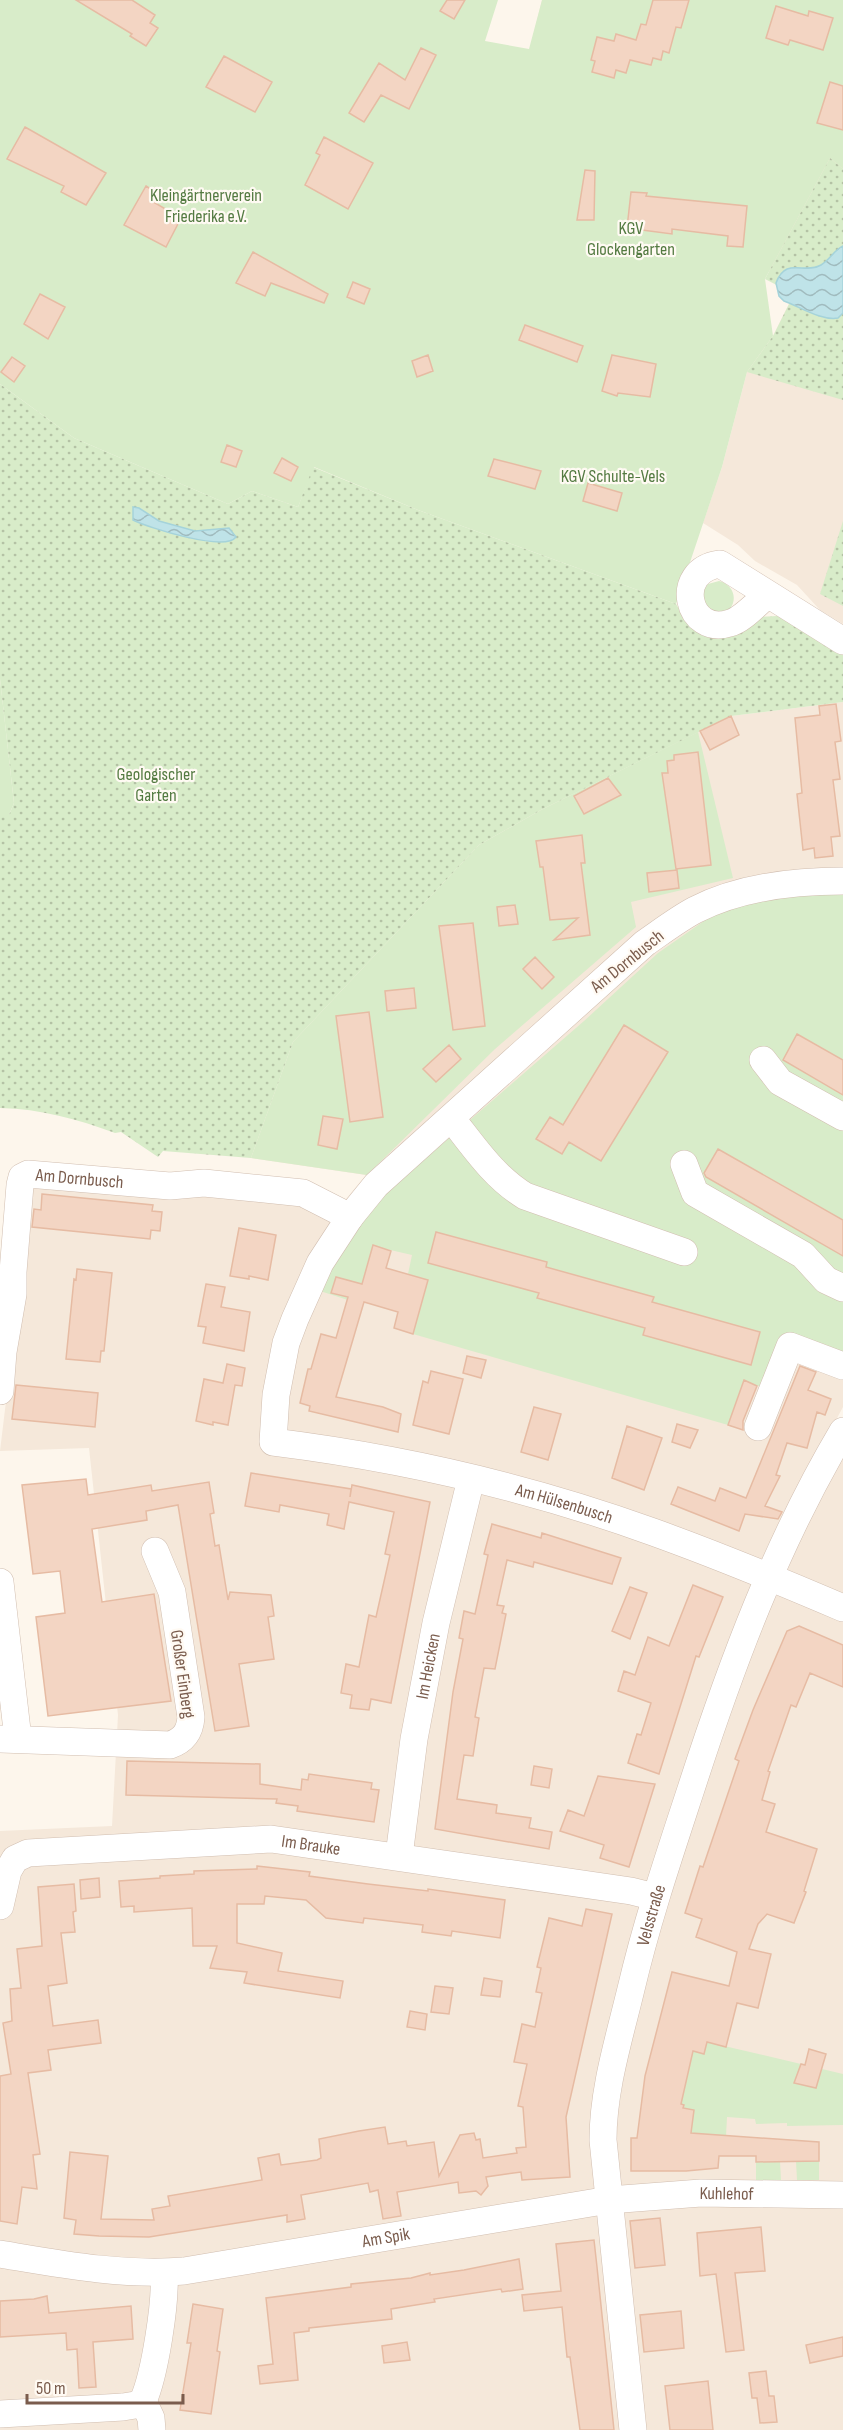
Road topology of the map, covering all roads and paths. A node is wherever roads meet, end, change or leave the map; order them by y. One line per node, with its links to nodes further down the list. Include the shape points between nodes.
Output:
1 (767, 595): 2 (street)
2 (843, 641)
3 (843, 881): 6 (street, Am Dornbusch, via 805,881 753,890 694,910 645,943)
4 (763, 1060): 5 (street, via 780,1082)
5 (843, 1117)
6 (452, 1119): 8 (street, Am Dornbusch, via 376,1185); 9 (street, via 499,1177 525,1196)
7 (684, 1164): 10 (street, via 695,1193 803,1255 826,1280)
8 (350, 1217): 12 (street, Am Dornbusch, via 303,1193 204,1183 170,1186 28,1174 22,1177 20,1185 13,1294); 15 (street, Am Dornbusch, via 320,1263 294,1319 276,1395)
9 (684, 1252)
10 (843, 1288)
11 (843, 1366): 13 (street, via 790,1346)
12 (0, 1391)
13 (758, 1427)
14 (843, 1431): 18 (street, Velsstraße)
15 (273, 1442): 16 (street, Am Hülsenbusch, via 383,1459)
16 (471, 1479): 18 (street, Am Hülsenbusch, via 566,1503 652,1531); 22 (street, Im Heicken, via 414,1738)
17 (155, 1551): 21 (street, Großer Einberg, via 172,1592 191,1717 187,1734 170,1745)
18 (768, 1576): 20 (street, Am Hülsenbusch); 23 (street, Velsstraße, via 742,1640)
19 (0, 1582): 21 (street, Großer Einberg)
20 (843, 1608)
21 (9, 1739)
22 (399, 1856): 23 (street, Im Brauke); 24 (street, Im Brauke, via 271,1839 28,1853 15,1859 8,1871)
23 (655, 1897): 26 (street, Velsstraße, via 603,2112)
24 (0, 1906)
25 (843, 2195): 26 (street, Kuhlehof, via 701,2193)
26 (609, 2200): 28 (street, Am Spik); 32 (street, Velsstraße)
27 (0, 2254): 28 (street, Am Spik, via 64,2265)
28 (164, 2273): 29 (street, via 165,2288)
29 (144, 2401): 30 (street, via 123,2407); 31 (street)
30 (0, 2414)
31 (152, 2430)
32 (633, 2430)

